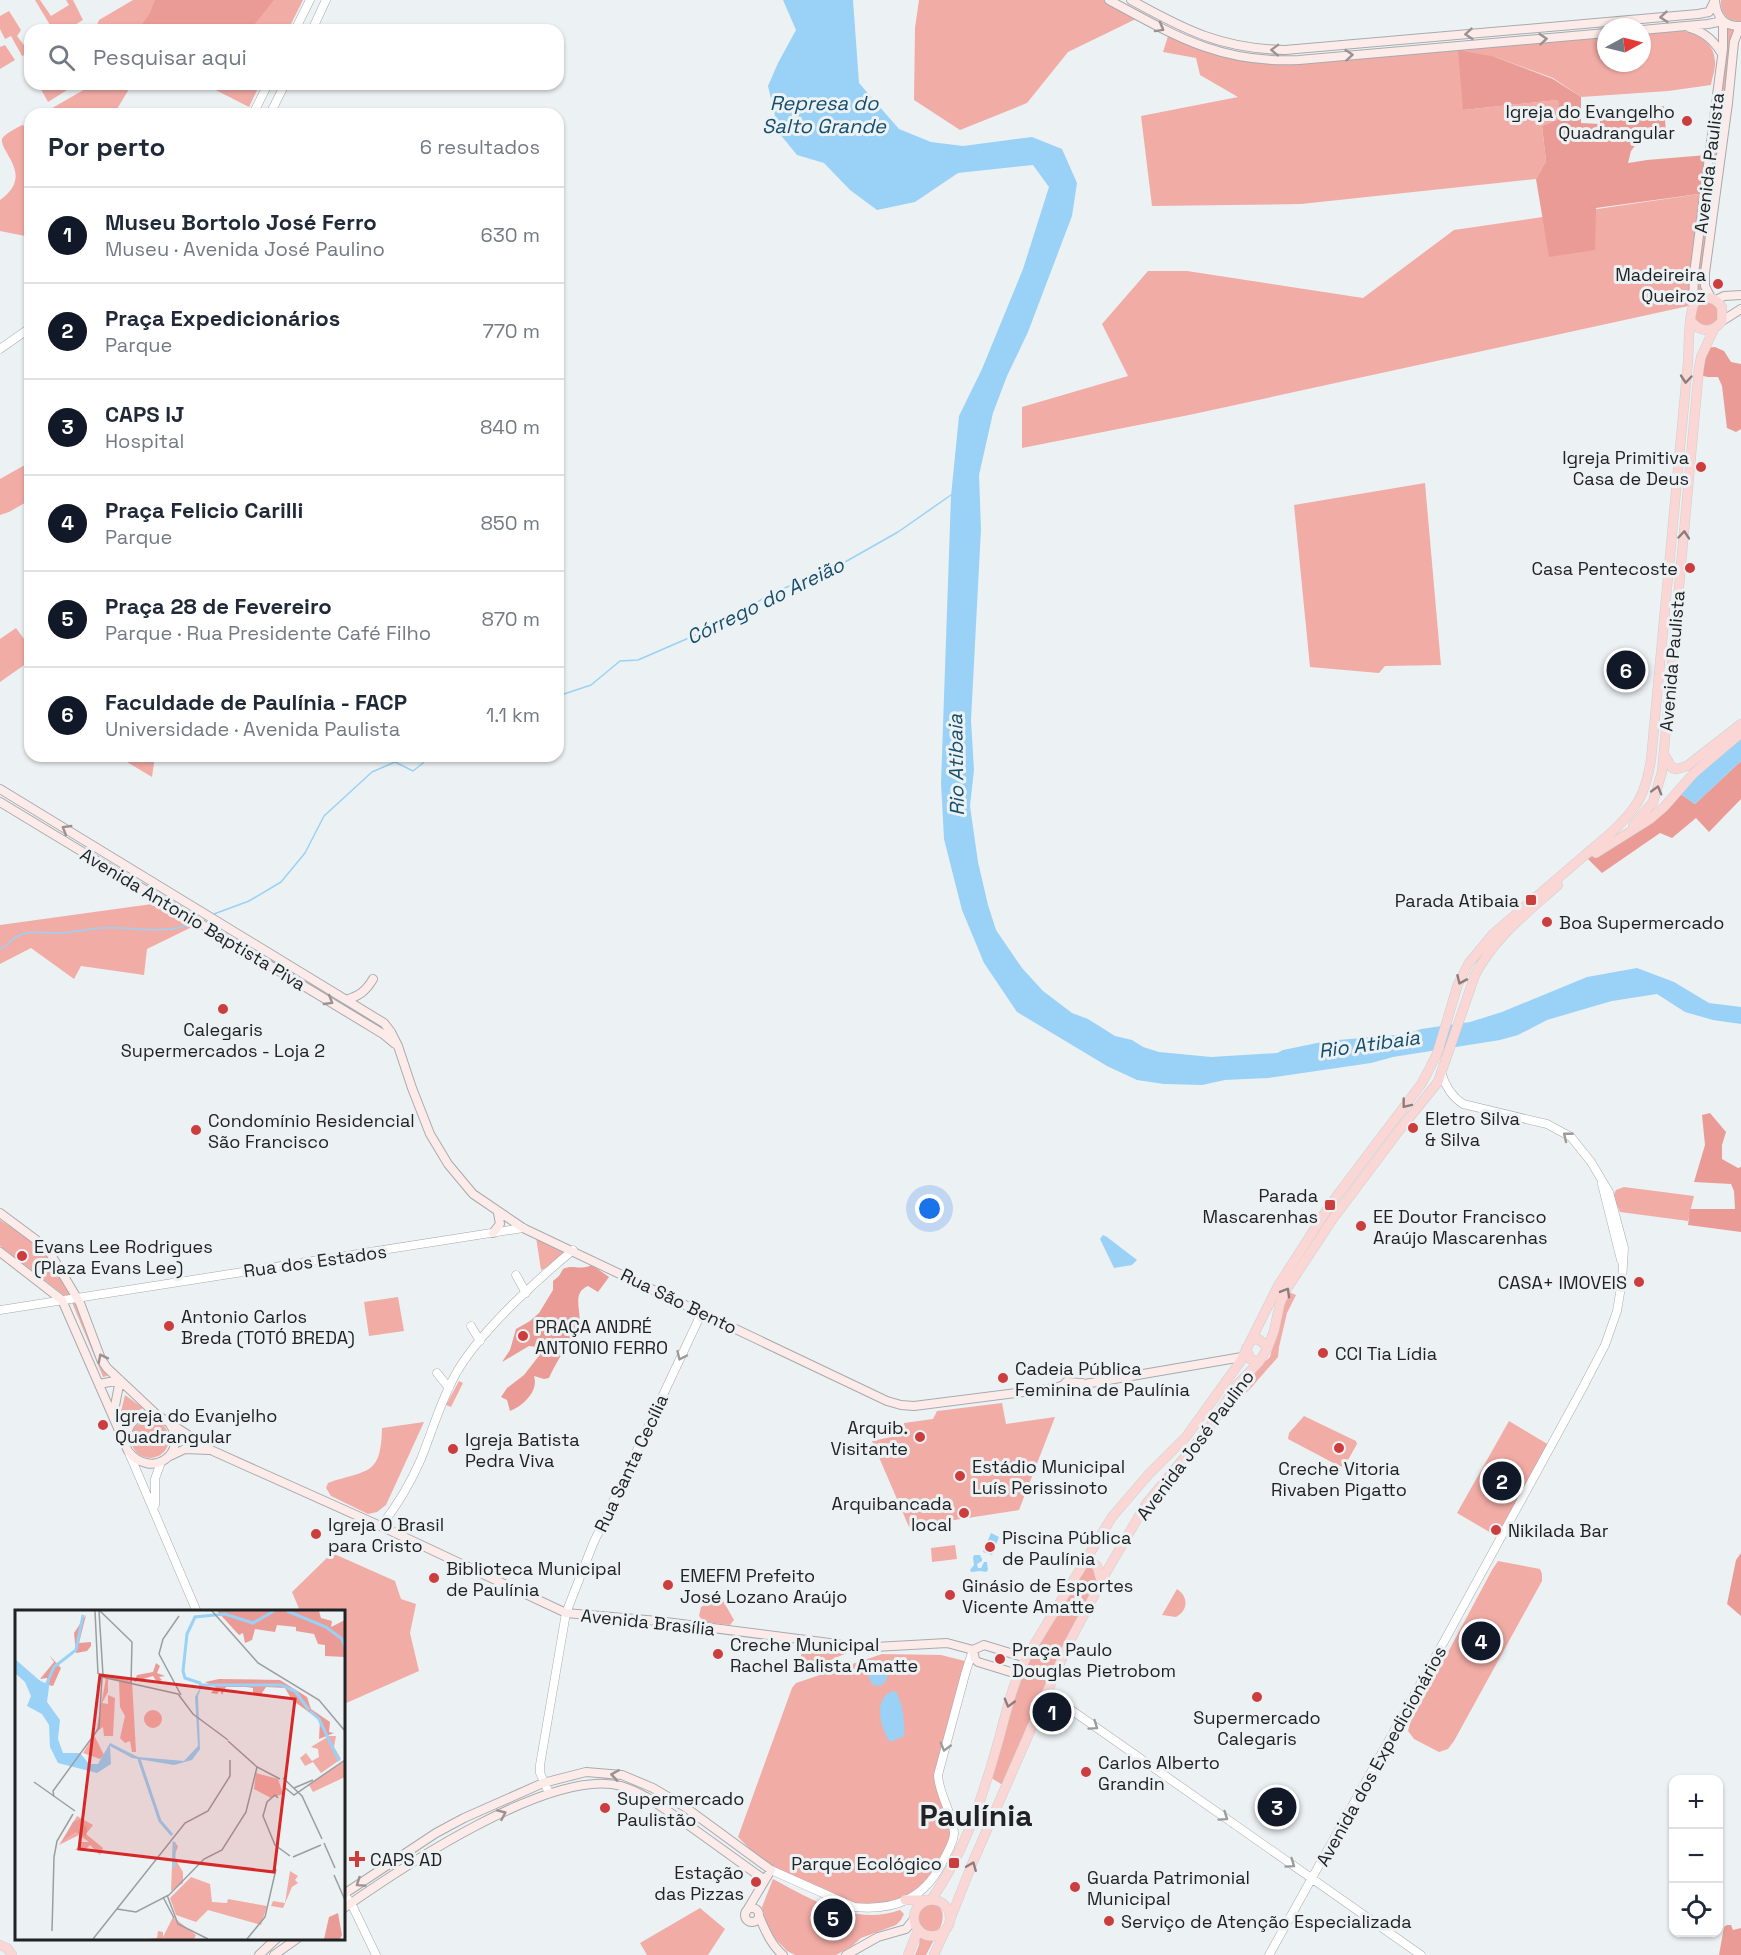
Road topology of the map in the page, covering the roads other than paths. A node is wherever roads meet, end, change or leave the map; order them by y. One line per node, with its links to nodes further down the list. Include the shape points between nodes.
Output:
1 (310, 0): 7 (street)
2 (326, 0): 8 (street)
3 (1109, 0): 12 (main road, one-way to 12, via 1193,44 1257,60 1299,60)
4 (1131, 0): 5 (main road, one-way to 4, via 1709,12 1698,14 1285,50 1245,47 1208,38)
5 (1715, 0): 6 (main road)
6 (1723, 21): 9 (main road); 10 (main road); 13 (main road, Avenida Paulista)
7 (298, 24)
8 (315, 24)
9 (1684, 26): 11 (main road); 13 (main road, via 1708,36)
10 (1741, 26): 19 (main road, Avenida Paulista, via 1734,42 1705,273 1705,286)
11 (1651, 29)
12 (1597, 34)
13 (1722, 54): 20 (main road, Avenida Paulista)
14 (265, 90): 16 (street)
15 (282, 90): 17 (street)
16 (256, 108)
17 (273, 108)
18 (1741, 295): 19 (main road)
19 (1713, 299): 20 (main road, via 1701,298); 23 (main road, via 1722,307)
20 (1693, 305): 22 (main road)
21 (1741, 309): 23 (main road)
22 (1691, 321): 24 (main road, via 1701,330); 38 (main road, Avenida Paulista, one-way to 38, via 1656,719 1648,775 1639,801 1628,817 1493,934 1467,968)
23 (1722, 321): 24 (main road)
24 (1714, 329): 28 (main road, Avenida Paulista, one-way to 24, via 1699,368)
25 (24, 332): 26 (street)
26 (0, 349)
27 (1741, 726): 28 (main road, via 1687,766 1672,768); 31 (main road, via 1650,819)
28 (1664, 754): 31 (main road, Avenida Paulista, one-way to 28, via 1653,802)
29 (0, 789): 32 (main road, Avenida Antonio Baptista Piva, one-way to 29)
30 (0, 802): 33 (main road, Avenida Antonio Baptista Piva)
31 (1619, 837): 41 (main road, via 1587,859 1505,933 1483,959)
32 (189, 904): 33 (main road); 34 (main road, Avenida Antonio Baptista Piva)
33 (184, 913): 35 (main road, Avenida Antonio Baptista Piva)
34 (271, 954): 35 (main road); 37 (main road, Avenida Antonio Baptista Piva)
35 (266, 962): 40 (main road, Avenida Antonio Baptista Piva, one-way to 40)
36 (373, 980): 37 (main road, via 362,993)
37 (346, 1000): 39 (main road, Avenida Antonio Baptista Piva)
38 (1450, 1010): 59 (main road, Avenida José Paulino, one-way to 59, via 1437,1054 1422,1083 1320,1221 1278,1286)
39 (384, 1023): 40 (main road, Rua São Bento)
40 (398, 1046): 43 (main road, Rua São Bento, via 425,1123 447,1164 473,1194)
41 (1441, 1072): 44 (street, Avenida dos Expedicionários, one-way to 41, via 1591,1162 1571,1137 1547,1124 1463,1104 1445,1086); 58 (main road, one-way to 41, via 1286,1290 1332,1220 1431,1092)
42 (0, 1213): 52 (main road, via 47,1248)
43 (498, 1213): 45 (main road, Rua São Bento); 46 (main road, via 500,1224)
44 (1613, 1216): 49 (street, Avenida dos Expedicionários, via 1624,1248); 49 (street, Avenida dos Expedicionários, via 1613,1245)
45 (523, 1227): 46 (street, Rua dos Estados); 47 (main road, Rua São Bento)
46 (494, 1233): 52 (street, Rua dos Estados)
47 (573, 1250): 51 (street); 55 (main road, Rua São Bento)
48 (0, 1252): 53 (main road)
49 (1622, 1264): 96 (street, Avenida dos Expedicionários, via 1617,1311 1605,1345)
50 (516, 1275): 51 (street)
51 (526, 1293): 57 (street)
52 (76, 1298): 53 (street, Rua dos Estados); 61 (main road, one-way to 52, via 101,1359)
53 (62, 1300): 54 (street, Rua dos Estados); 62 (main road)
54 (0, 1310)
55 (702, 1312): 59 (main road, Rua São Bento, via 853,1386 901,1405 914,1406 1085,1384); 75 (street, Rua Santa Cecília, one-way to 75, via 593,1544)
56 (471, 1326): 57 (street)
57 (480, 1341): 63 (street)
58 (1268, 1347): 59 (main road); 59 (main road, via 1258,1339)
59 (1250, 1353): 72 (main road, Avenida José Paulino, via 1186,1437 1112,1517); 73 (main road, Avenida José Paulino, via 1236,1386 1209,1428 1146,1504)
60 (437, 1373): 63 (street)
61 (120, 1380): 62 (main road); 64 (main road); 65 (main road)
62 (99, 1384): 65 (main road)
63 (449, 1388): 71 (street, via 420,1462)
64 (157, 1415): 66 (main road); 67 (main road, via 134,1420 128,1427)
65 (113, 1417): 67 (main road)
66 (170, 1423): 68 (main road, Avenida Brasília); 69 (main road, via 176,1440)
67 (127, 1447): 69 (main road, via 145,1464); 70 (street)
68 (213, 1451): 69 (main road, Avenida Brasília, via 185,1449); 71 (main road, Avenida Brasília)
69 (165, 1459): 70 (street, via 155,1479)
70 (155, 1510): 74 (street)
71 (381, 1526): 75 (main road, Avenida Brasília)
72 (1085, 1559): 73 (main road, via 1097,1566); 79 (main road, Avenida José Paulino)
73 (1101, 1580): 81 (main road, Avenida José Paulino)
74 (197, 1610)
75 (566, 1613): 77 (main road, Avenida Brasília); 82 (street, Rua Santa Cecília, via 540,1765)
76 (790, 1627): 77 (main road)
77 (779, 1637): 78 (main road, Avenida Brasília, via 875,1647 947,1643)
78 (973, 1650): 79 (main road, Avenida Brasília, via 984,1645); 80 (main road, Avenida Brasília, via 978,1662); 99 (street, one-way to 99, via 938,1775 954,1836 934,1879)
79 (1026, 1658): 80 (main road, Avenida José Paulino)
80 (1017, 1674): 100 (main road, Avenida José Paulino, one-way to 100, via 975,1816 954,1863)
81 (1047, 1693): 96 (street, one-way to 96); 105 (main road, Avenida José Paulino, one-way to 81)
82 (543, 1783): 83 (main road, one-way to 82, via 630,1778 586,1772); 84 (street, Rua Santa Cecília); 86 (main road)
83 (653, 1788): 85 (main road); 87 (main road)
84 (549, 1793): 85 (main road, via 603,1784 620,1786); 91 (main road, one-way to 84)
85 (648, 1798): 89 (main road)
86 (464, 1818): 88 (main road); 91 (main road)
87 (699, 1818): 89 (main road, via 700,1825); 90 (main road)
88 (452, 1824): 91 (main road); 93 (main road)
89 (693, 1829): 92 (main road)
90 (714, 1829): 92 (main road, via 706,1831); 94 (main road)
91 (464, 1832): 95 (main road)
92 (706, 1839): 97 (main road)
93 (393, 1862): 95 (main road); 98 (main road, one-way to 98)
94 (771, 1870): 97 (main road); 99 (street, via 854,1907 881,1908)
95 (400, 1872): 101 (main road)
96 (1313, 1879): 123 (street, Avenida dos Expedicionários); 124 (street)
97 (765, 1880): 102 (main road); 103 (main road)
98 (345, 1894)
99 (905, 1900): 100 (main road)
100 (930, 1900): 104 (main road, via 919,1906); 105 (main road, via 947,1908)
101 (347, 1906): 119 (street)
102 (746, 1912): 103 (main road, via 752,1909); 106 (main road)
103 (758, 1914): 106 (main road, via 756,1921); 108 (main road)
104 (914, 1919): 107 (main road); 115 (main road, via 906,1929 878,1937)
105 (950, 1920): 109 (main road)
106 (751, 1922): 108 (main road)
107 (918, 1930): 109 (main road, via 934,1937); 121 (main road)
108 (766, 1932): 120 (main road)
109 (945, 1932): 122 (main road)
110 (275, 1940): 117 (main road)
111 (278, 1940): 114 (main road)
112 (295, 1940): 114 (main road)
113 (0, 1945): 116 (main road)
114 (283, 1948): 118 (main road)
115 (850, 1954)
116 (12, 1955)
117 (259, 1955)
118 (274, 1955)
119 (376, 1955)
120 (783, 1955)
121 (908, 1955)
122 (934, 1955)
123 (1269, 1955)
124 (1421, 1955)

